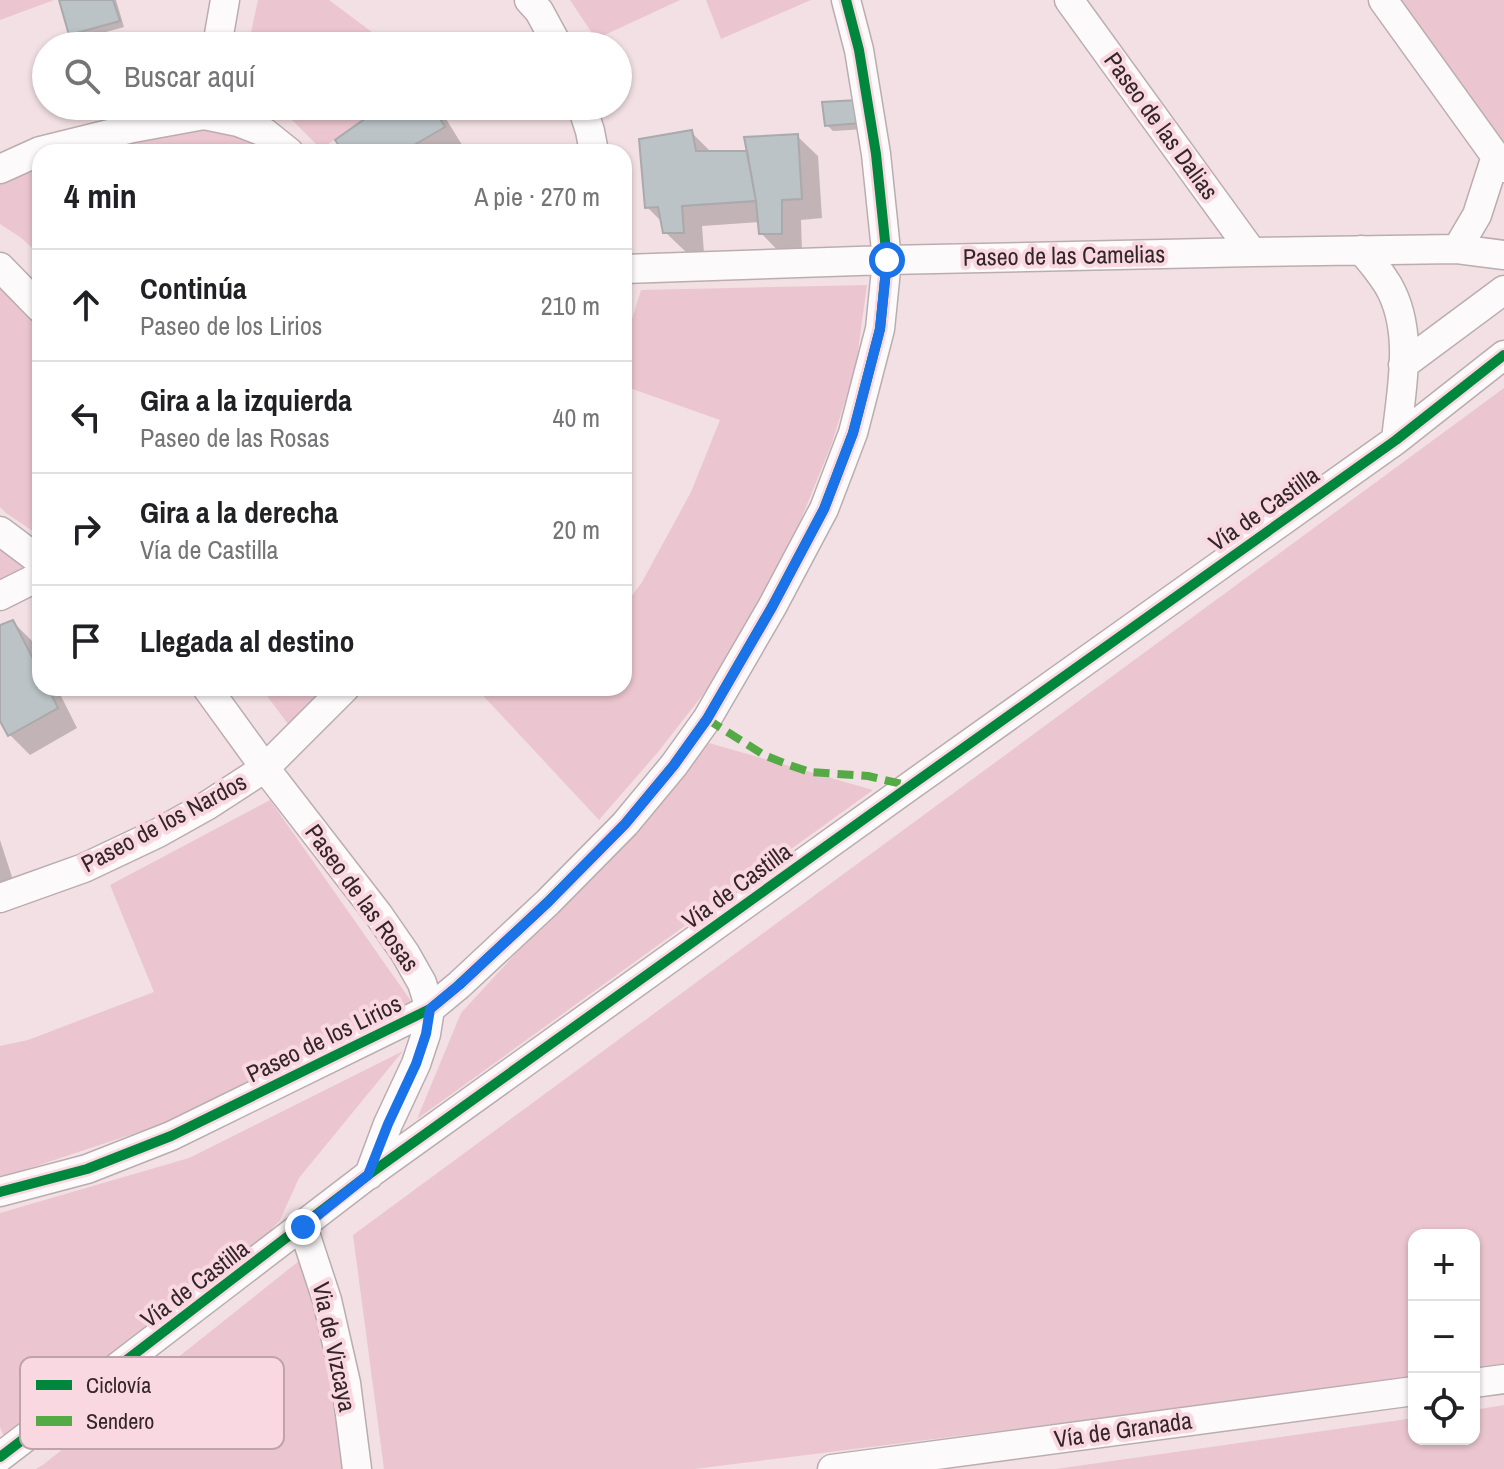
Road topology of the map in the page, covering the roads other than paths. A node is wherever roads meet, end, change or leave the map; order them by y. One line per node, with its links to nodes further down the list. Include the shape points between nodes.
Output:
1 (225, 0): 6 (street)
2 (529, 0): 7 (street)
3 (846, 0): 21 (street, Paseo de los Lirios, via 876,154)
4 (1069, 0): 19 (street, Paseo de las Dalias)
5 (1383, 0): 15 (street)
6 (219, 32)
7 (550, 32)
8 (165, 120): 11 (street)
9 (232, 120): 12 (street)
10 (586, 120): 13 (street)
11 (68, 144)
12 (279, 144)
13 (592, 144)
14 (32, 155): 16 (street)
15 (1500, 162): 17 (street)
16 (0, 169)
17 (1457, 249): 18 (street, Paseo de las Camelias); 20 (street, Paseo de las Camelias)
18 (1361, 250): 19 (street, Paseo de las Camelias); 27 (street, via 1390,287 1404,339)
19 (1252, 252): 21 (street, Paseo de las Camelias)
20 (1504, 255)
21 (887, 260): 23 (street, Paseo de las Camelias); 37 (street, Paseo de los Lirios, via 880,329 853,433 824,509 707,719 625,824)
22 (0, 267): 25 (street)
23 (632, 269)
24 (1504, 290): 27 (street)
25 (32, 300)
26 (1504, 355): 28 (street, Vía de Castilla)
27 (1403, 365): 28 (street)
28 (1396, 440): 38 (street, Vía de Castilla)
29 (0, 531): 30 (street)
30 (32, 555)
31 (32, 580): 32 (street)
32 (0, 596)
33 (213, 696): 35 (street, Paseo de las Rosas)
34 (337, 696): 35 (street, Paseo de los Nardos)
35 (265, 768): 36 (street, Paseo de los Nardos, via 158,833 84,868); 37 (street, Paseo de las Rosas, via 405,953)
36 (0, 898)
37 (430, 1009): 38 (street, via 416,1064); 39 (street, Paseo de los Lirios, via 171,1136 87,1169)
38 (368, 1175): 40 (street, Vía de Castilla)
39 (0, 1192)
40 (303, 1227): 41 (street, Vía de Castilla); 47 (street, Via de Vizcaya, via 340,1355)
41 (132, 1357)
42 (1504, 1379): 43 (street)
43 (1480, 1382)
44 (1408, 1392): 48 (street, Vía de Granada)
45 (20, 1442): 46 (street, Vía de Castilla)
46 (0, 1457)
47 (357, 1469)
48 (832, 1469)

